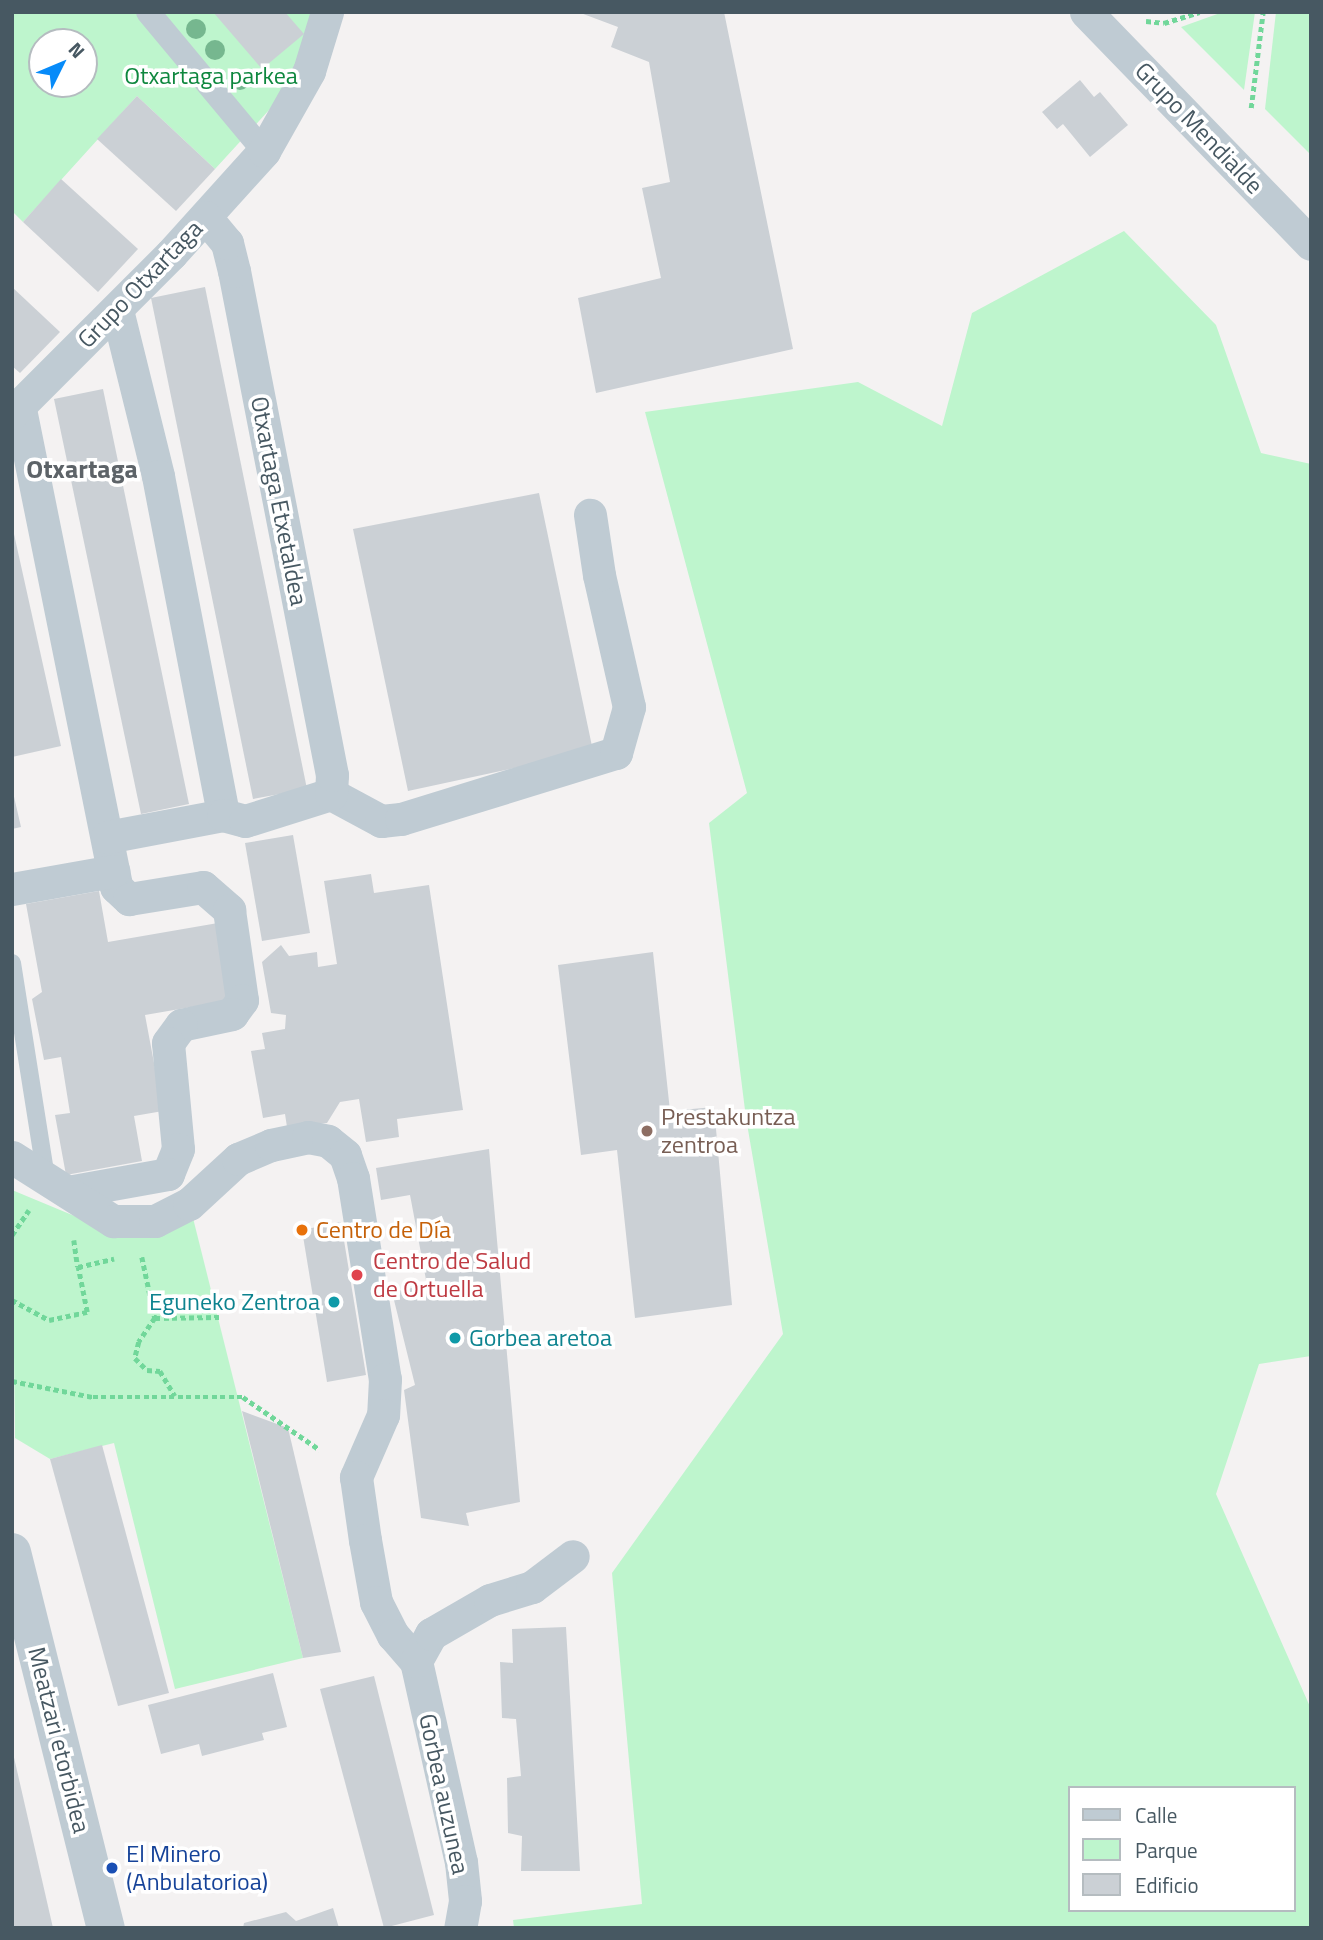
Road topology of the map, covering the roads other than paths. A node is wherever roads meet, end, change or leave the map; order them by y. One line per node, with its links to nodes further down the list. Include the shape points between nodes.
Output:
1 (148, 12): 4 (street)
2 (327, 12): 4 (street, Grupo Otxartaga, via 309,71)
3 (1086, 12): 6 (street, Grupo Mendialde)
4 (264, 151): 5 (street, Grupo Otxartaga)
5 (205, 217): 7 (street, Grupo Otxartaga); 10 (street, Otxartaga Etxetaldea, via 227,243 234,271 332,775)
6 (1311, 244)
7 (117, 310): 8 (street, Grupo Otxartaga); 11 (street, via 158,476)
8 (16, 411): 12 (street)
9 (590, 515): 10 (street, via 598,575 629,707 616,753 381,821)
10 (331, 794): 11 (street, via 245,821)
11 (223, 816): 12 (street)
12 (107, 837): 13 (street)
13 (113, 871): 14 (street); 17 (street, via 117,887 129,899 203,887 229,910 243,1000 232,1014 181,1026 168,1043 178,1149 168,1174)
14 (12, 889)
15 (12, 963): 17 (lane)
16 (12, 1157): 17 (street)
17 (57, 1187): 20 (street, Gorbea auzunea, via 113,1221 155,1221 189,1204 238,1159 271,1145 308,1137 328,1141 345,1155 353,1178 385,1380 383,1415 355,1477 376,1602 393,1635)
18 (12, 1552): 21 (street, Meatzari etorbidea)
19 (573, 1556): 20 (street, via 532,1587 490,1600 431,1634)
20 (416, 1661): 22 (street, Gorbea auzunea, via 461,1862 465,1901)
21 (106, 1928)
22 (460, 1928)

